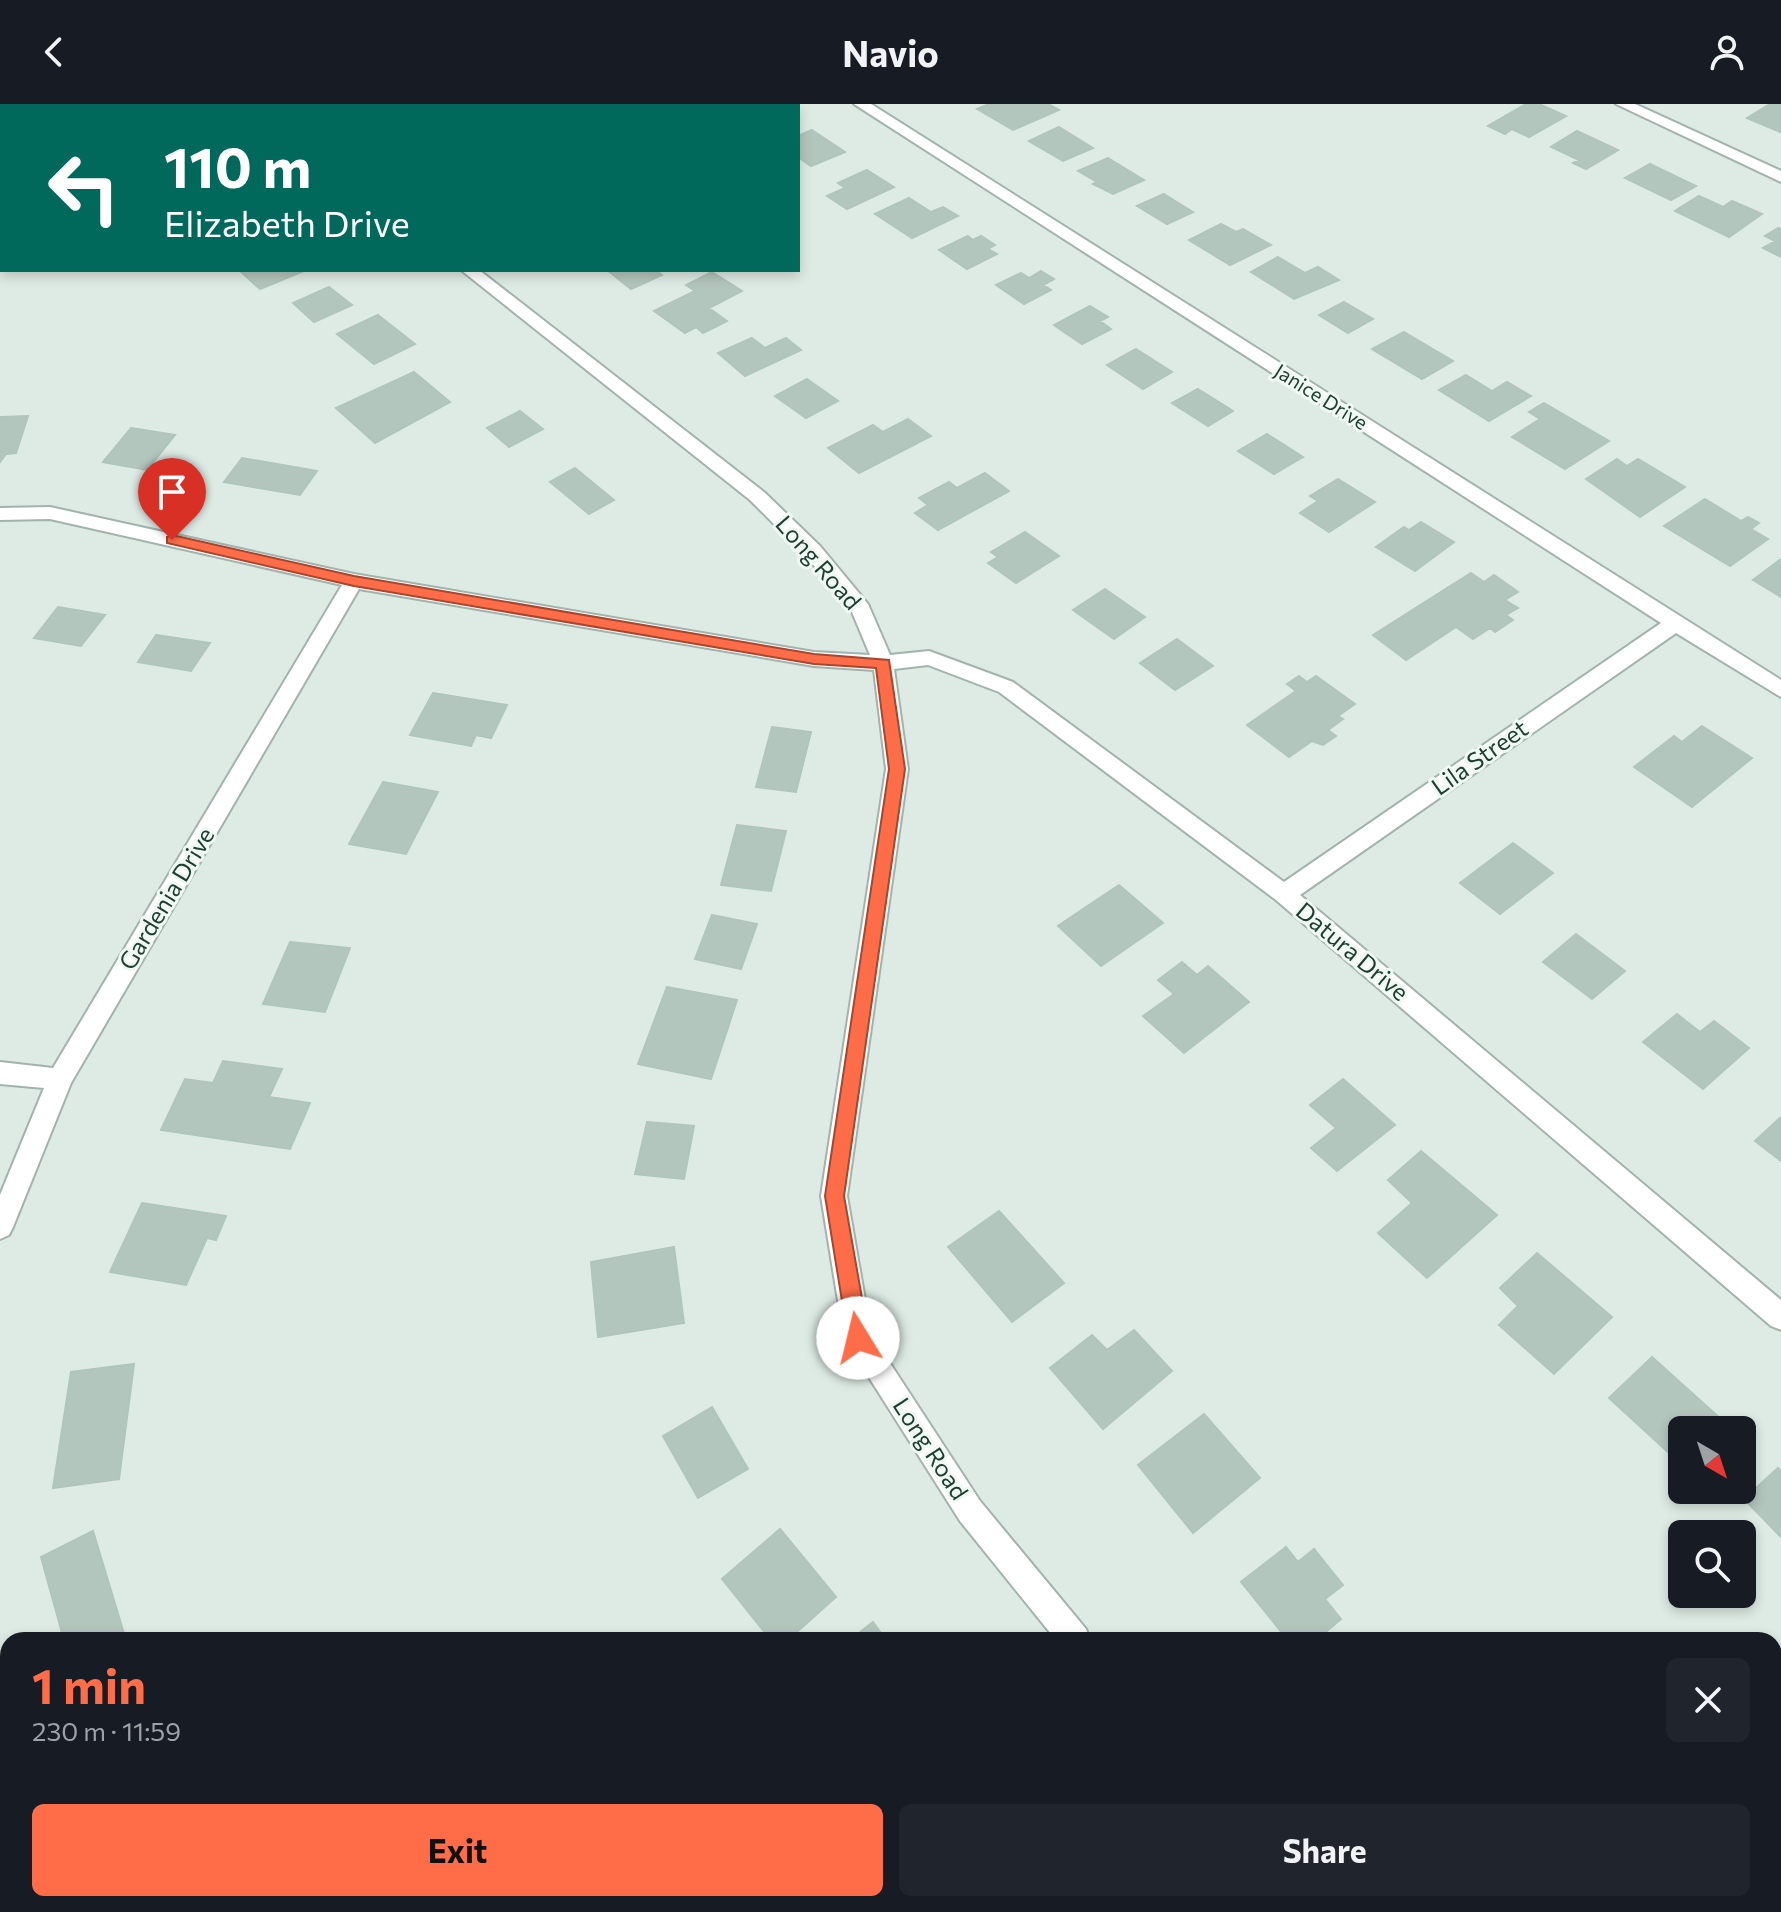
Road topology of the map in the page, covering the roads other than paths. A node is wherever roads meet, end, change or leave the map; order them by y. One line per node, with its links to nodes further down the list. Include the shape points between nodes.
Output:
1 (861, 104): 7 (street, Janice Drive)
2 (1623, 104): 3 (street)
3 (1781, 177)
4 (472, 272): 8 (street, Long Road, via 757,496 861,609)
5 (0, 514): 6 (street, Datura Drive, via 50,513)
6 (354, 581): 8 (street, Datura Drive, via 814,659); 12 (street, Gardenia Drive)
7 (1676, 623): 9 (street, Janice Drive); 10 (street, Lila Street)
8 (883, 663): 10 (street, Datura Drive, via 929,658 1006,687); 15 (street, Long Road, via 897,769 834,1196 858,1338 970,1511)
9 (1781, 690)
10 (1284, 894): 14 (street, Datura Drive)
11 (0, 1073): 12 (street)
12 (60, 1079): 13 (street, Gardenia Drive)
13 (0, 1227)
14 (1781, 1317)
15 (1068, 1632)

